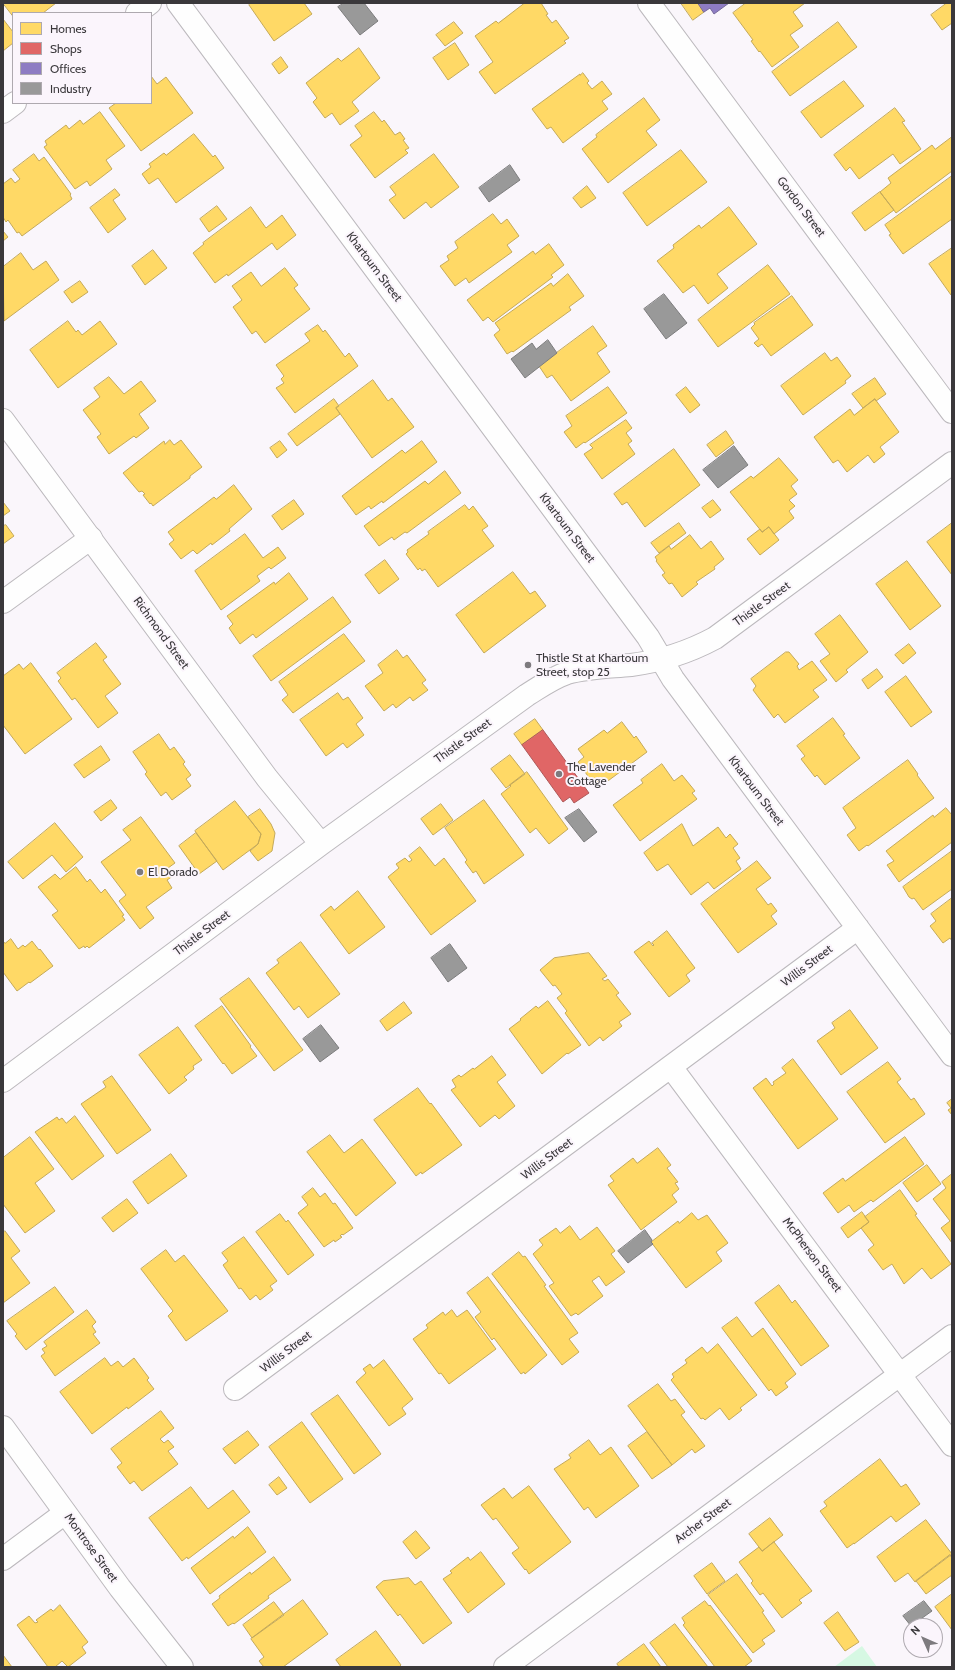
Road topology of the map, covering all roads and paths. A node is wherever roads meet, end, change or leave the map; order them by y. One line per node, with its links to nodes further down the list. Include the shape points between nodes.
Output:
1 (150, 3): 4 (street)
2 (178, 3): 12 (street, Khartoum Street, via 648,637)
3 (649, 3): 7 (street, Gordon Street)
4 (138, 12)
5 (14, 104): 6 (street)
6 (3, 112)
7 (952, 412)
8 (3, 420): 10 (street, Richmond Street)
9 (952, 463): 12 (street, Thistle Street, via 715,638)
10 (91, 538): 11 (street); 13 (street, Richmond Street, via 267,778)
11 (3, 602)
12 (662, 660): 13 (street, Thistle Street, via 584,669 554,678 506,709); 14 (street, Khartoum Street, via 677,685)
13 (322, 844): 17 (street, Thistle Street)
14 (858, 928): 15 (street, Khartoum Street); 16 (street, Willis Street)
15 (952, 1055)
16 (670, 1067): 19 (street, McPherson Street); 20 (street, Willis Street)
17 (3, 1081)
18 (952, 1336): 19 (street, Archer Street)
19 (901, 1374): 22 (street, McPherson Street); 26 (street, Archer Street)
20 (235, 1389)
21 (3, 1427): 23 (street, Montrose Street)
22 (952, 1445)
23 (66, 1512): 24 (street); 25 (street, Montrose Street, via 120,1588)
24 (3, 1559)
25 (182, 1667)
26 (506, 1667)

